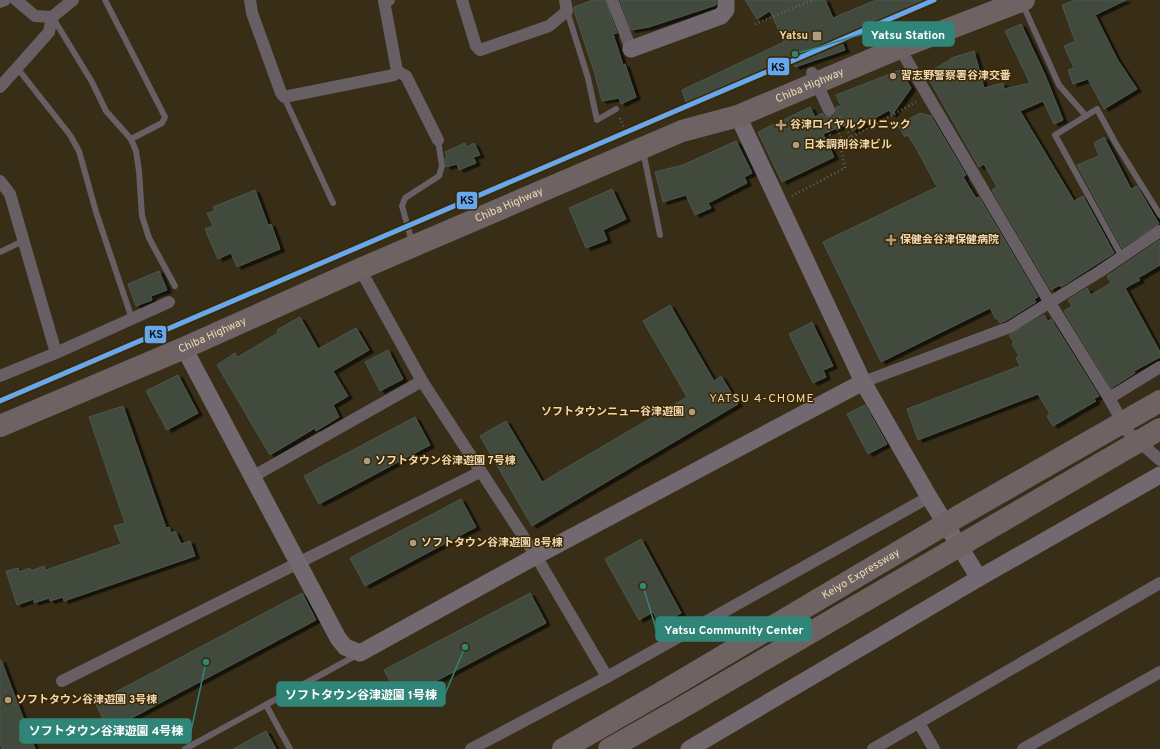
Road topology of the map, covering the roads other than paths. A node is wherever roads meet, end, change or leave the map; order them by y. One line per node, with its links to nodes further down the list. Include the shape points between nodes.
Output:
1 (5, 0): 11 (street)
2 (16, 0): 13 (street, via 35,16)
3 (73, 0): 13 (street)
4 (105, 0): 25 (lane, via 165,117 162,123)
5 (250, 0): 20 (street, via 252,14)
6 (389, 0): 17 (street, via 384,1)
7 (462, 0): 12 (street, via 476,46 480,50 548,26)
8 (612, 0): 14 (street)
9 (726, 0): 14 (street, via 726,10 721,16)
10 (1023, 1): 23 (highway, Chiba Highway, via 899,48); 24 (lane, via 1059,85)
11 (0, 2)
12 (566, 5): 21 (lane, via 588,78 597,120)
13 (52, 17): 16 (street, via 49,32); 25 (lane, via 92,82 106,111)
14 (631, 49)
15 (906, 59): 40 (street)
16 (18, 69): 19 (street); 41 (lane, via 70,135 79,151 96,212)
17 (397, 71): 20 (street, via 394,75); 26 (street, via 406,76)
18 (812, 73): 22 (street, bridge)
19 (0, 87)
20 (284, 97): 29 (lane)
21 (616, 109)
22 (829, 110)
23 (738, 116): 27 (highway, Chiba Highway); 47 (street)
24 (1086, 116): 30 (lane, via 1097,109); 36 (lane, via 1055,135)
25 (132, 139): 38 (lane, via 139,171 142,216 149,238)
26 (438, 140): 34 (lane, via 442,166 439,176 405,198 402,206)
27 (635, 144): 32 (lane); 34 (highway, Chiba Highway)
28 (0, 181): 33 (street, via 10,194)
29 (333, 203)
30 (1160, 215)
31 (1160, 231): 36 (street)
32 (660, 235)
33 (23, 241): 35 (lane); 43 (street)
34 (414, 245): 37 (highway, Chiba Highway)
35 (0, 252)
36 (1122, 257): 40 (street)
37 (360, 269): 42 (highway, Chiba Highway); 46 (street)
38 (175, 286)
39 (169, 302): 41 (street)
40 (1050, 303): 47 (street, via 1010,327); 48 (street)
41 (132, 319): 43 (street)
42 (184, 348): 50 (highway, Chiba Highway); 55 (street)
43 (56, 354): 45 (street)
44 (1160, 367): 48 (street)
45 (0, 376)
46 (422, 381): 53 (street); 55 (street)
47 (863, 382): 56 (street); 57 (street)
48 (1109, 398): 52 (street, via 1128,432)
49 (1160, 401): 70 (highway, Keiyo Expressway, bridge)
50 (0, 426)
51 (1160, 429): 71 (highway, bridge)
52 (1160, 460)
53 (480, 472): 57 (street); 58 (street)
54 (1160, 475): 59 (street)
55 (252, 477): 58 (street)
56 (930, 497): 59 (street); 63 (street)
57 (536, 556): 61 (street); 63 (street)
58 (298, 564): 61 (street, via 338,638 345,647); 64 (street)
59 (979, 578): 72 (street)
60 (1160, 583): 66 (street)
61 (360, 654): 65 (lane)
62 (1160, 672): 75 (street)
63 (606, 677): 69 (street)
64 (62, 681)
65 (266, 705): 67 (lane); 68 (lane)
66 (919, 723): 73 (street); 74 (street)
67 (185, 749)
68 (290, 749)
69 (471, 749)
70 (562, 749)
71 (610, 749)
72 (689, 749)
73 (873, 749)
74 (934, 749)
75 (1023, 749)

